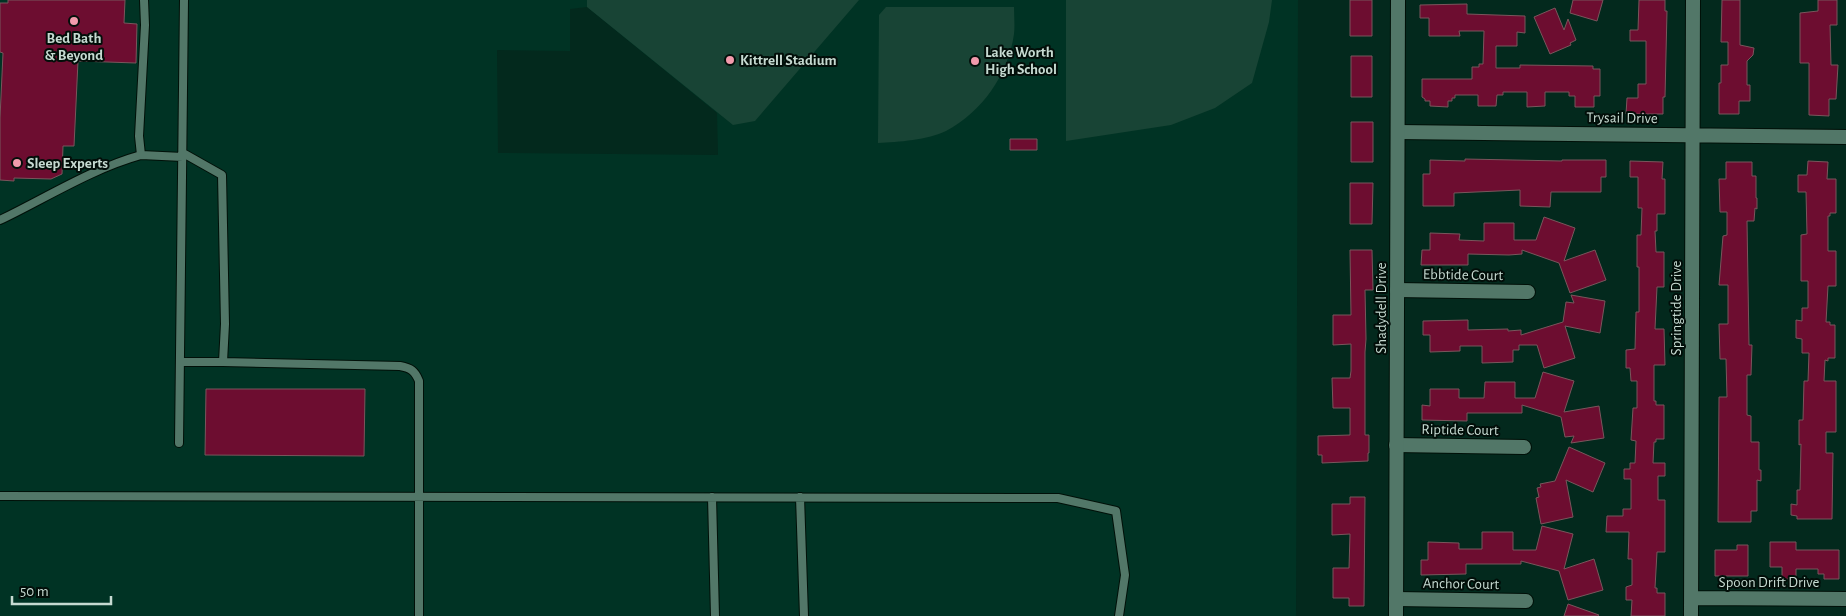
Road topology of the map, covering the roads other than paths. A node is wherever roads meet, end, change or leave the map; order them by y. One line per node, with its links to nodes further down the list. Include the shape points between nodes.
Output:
1 (144, 0): 8 (lane)
2 (184, 0): 9 (lane)
3 (1398, 0): 5 (street, Shadydell Drive)
4 (1693, 0): 6 (street, Springtide Drive)
5 (1398, 132): 6 (street, Trysail Drive); 11 (street, Shadydell Drive)
6 (1692, 136): 7 (street, Trysail Drive); 22 (street, Springtide Drive)
7 (1846, 137)
8 (141, 155): 9 (lane); 10 (lane, via 89,175)
9 (183, 155): 13 (lane); 14 (lane, via 222,175)
10 (0, 220)
11 (1397, 290): 12 (street, Ebbtide Court); 16 (street, Shadydell Drive)
12 (1528, 292)
13 (181, 362): 14 (lane); 15 (lane)
14 (223, 362): 19 (lane, via 409,367 418,381)
15 (179, 443)
16 (1396, 445): 17 (street, Riptide Court); 23 (street, Shadydell Drive)
17 (1524, 447)
18 (0, 496): 19 (lane)
19 (418, 496): 20 (lane); 26 (lane)
20 (712, 497): 21 (lane); 27 (lane)
21 (800, 497): 28 (lane); 29 (lane, via 1058,498 1116,511 1125,575)
22 (1691, 598): 24 (street, Spoon Drift Drive); 31 (street, Springtide Drive)
23 (1396, 599): 25 (street, Anchor Court); 30 (street, Shadydell Drive)
24 (1846, 599)
25 (1526, 601)
26 (419, 616)
27 (715, 616)
28 (804, 616)
29 (1119, 616)
30 (1396, 616)
31 (1691, 616)

